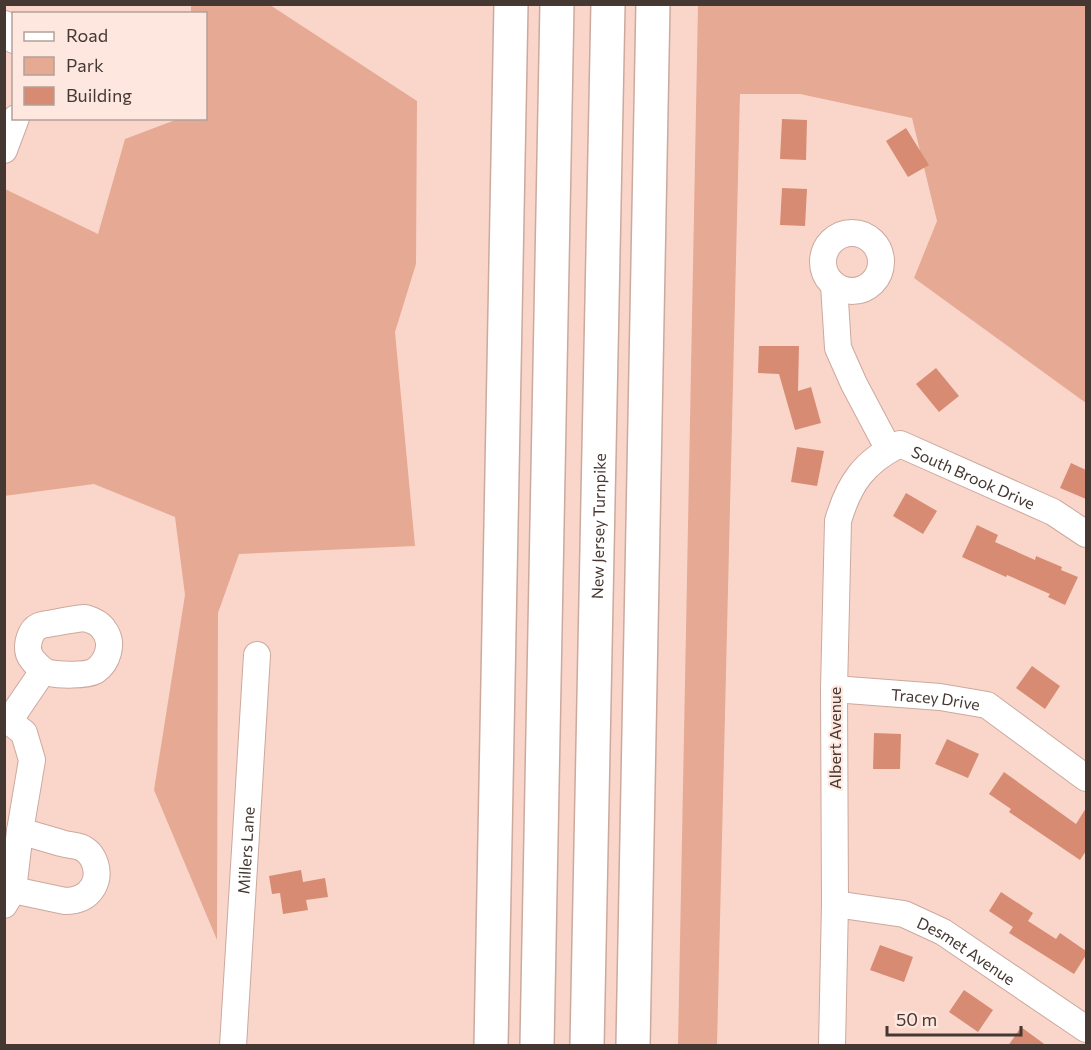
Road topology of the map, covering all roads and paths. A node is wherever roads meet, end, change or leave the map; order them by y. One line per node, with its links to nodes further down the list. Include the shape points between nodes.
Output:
1 (511, 4): 22 (highway)
2 (557, 4): 23 (highway)
3 (608, 4): 24 (highway, New Jersey Turnpike)
4 (653, 4): 25 (highway)
5 (4, 24): 6 (street)
6 (12, 37)
7 (15, 120): 8 (street)
8 (4, 150)
9 (834, 285): 10 (street, South Brook Drive, via 838,348)
10 (889, 450): 11 (street, South Brook Drive, via 900,444 1053,512); 14 (street, Albert Avenue, via 852,484 838,521)
11 (1086, 534)
12 (257, 655): 21 (street, Millers Lane)
13 (43, 671): 15 (street)
14 (834, 689): 16 (street, Tracey Drive, via 940,697 987,705); 19 (street, Albert Avenue)
15 (7, 719): 17 (street, via 24,733 32,760)
16 (1086, 777)
17 (20, 831): 18 (street); 18 (street, via 85,850 97,870 96,882 90,892 72,901)
18 (9, 897)
19 (835, 904): 20 (street, Desmet Avenue, via 904,914 944,932); 26 (street, Albert Avenue)
20 (1086, 1029)
21 (233, 1046)
22 (491, 1046)
23 (537, 1046)
24 (587, 1046)
25 (633, 1046)
26 (832, 1046)

